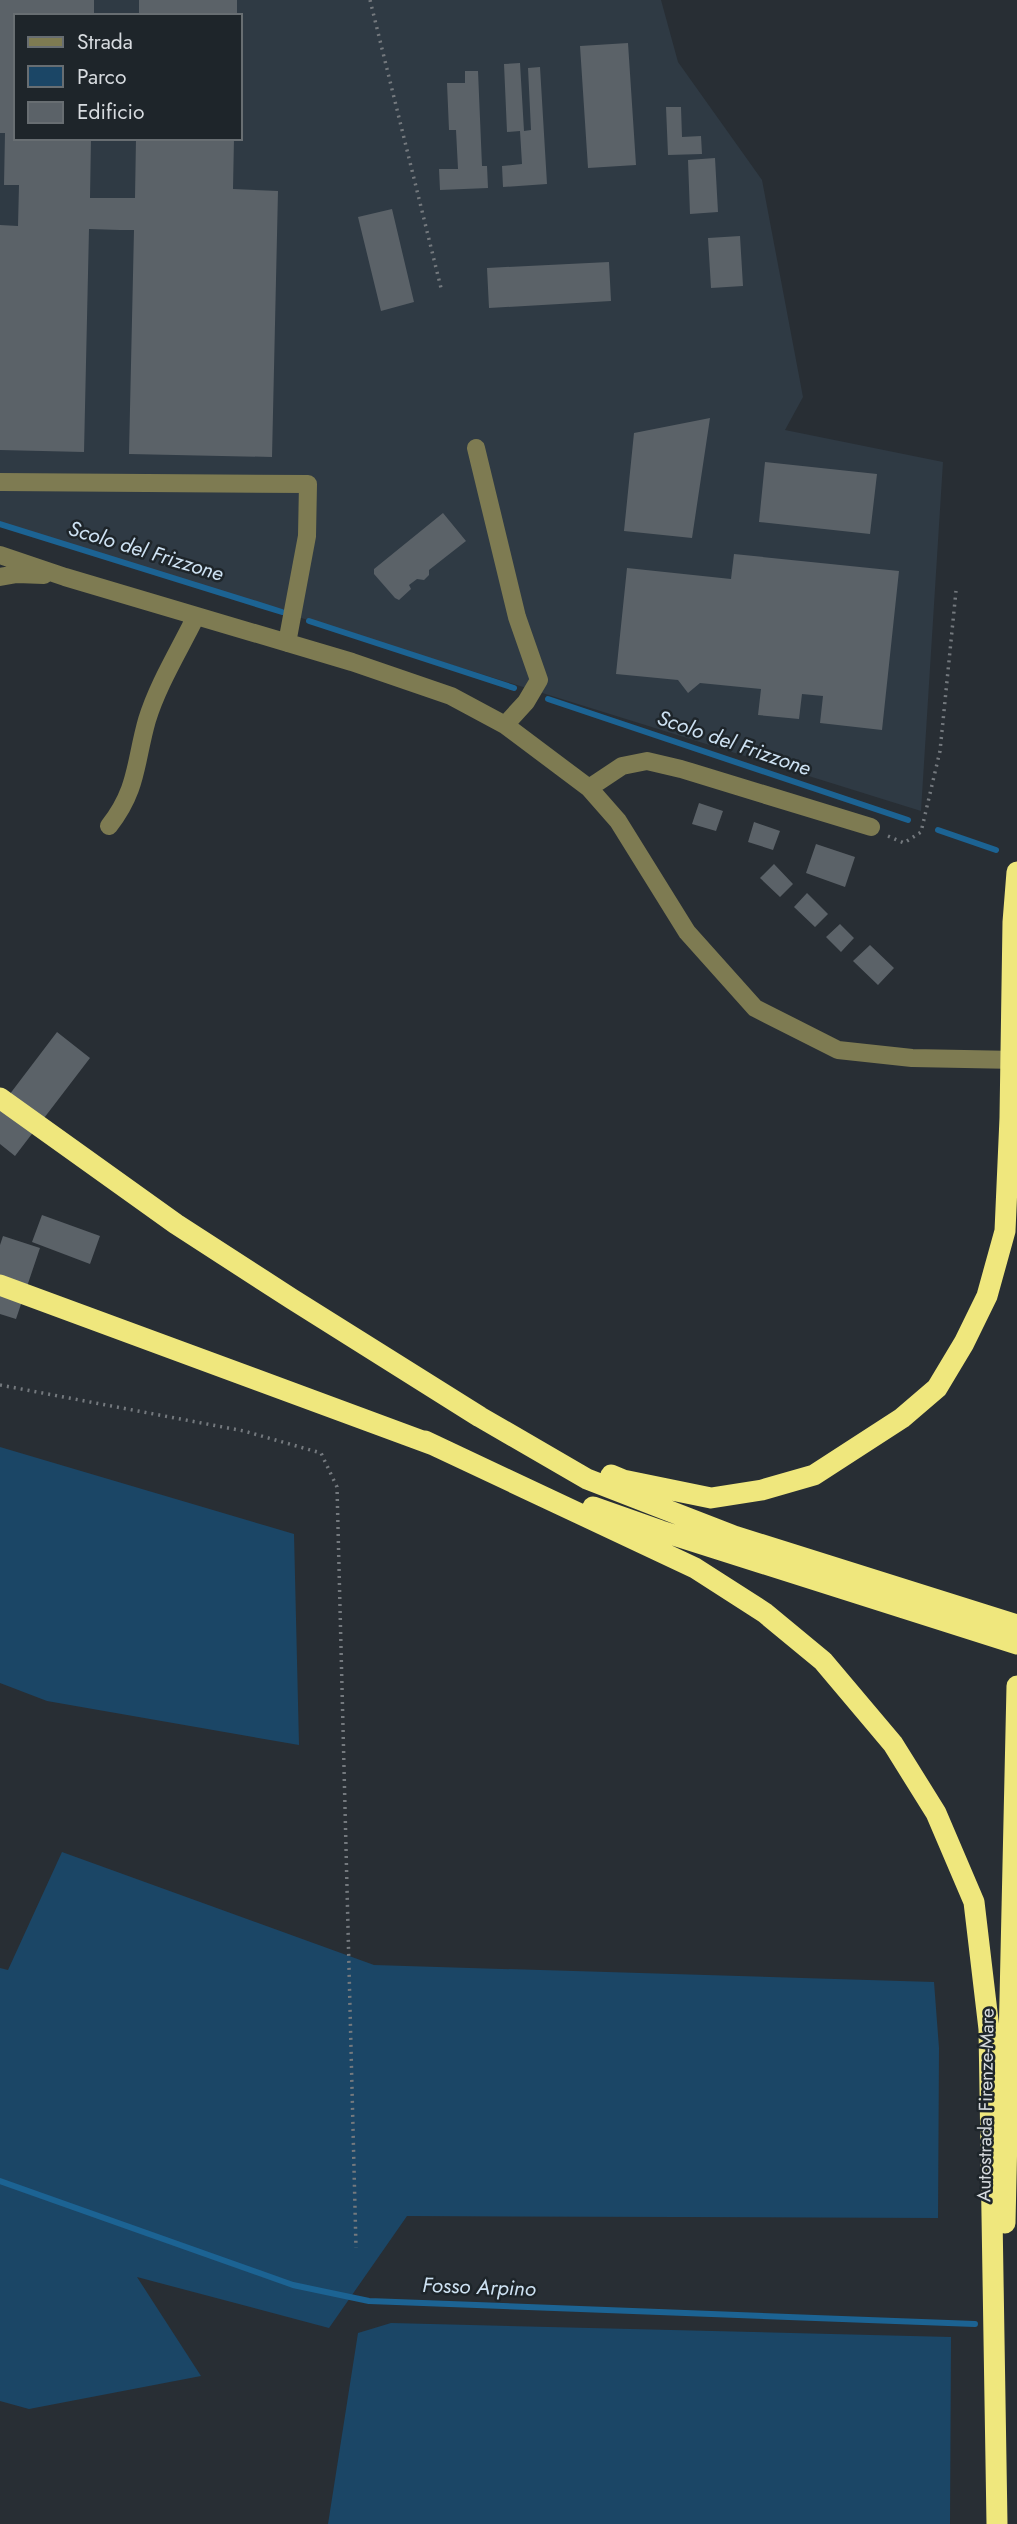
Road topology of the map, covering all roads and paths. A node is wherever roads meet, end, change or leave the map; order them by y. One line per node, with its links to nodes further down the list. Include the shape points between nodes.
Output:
1 (370, 0): 2 (path)
2 (440, 288)
3 (476, 448): 11 (street, via 517,617 539,680)
4 (0, 482): 10 (street, via 308,484 307,536)
5 (0, 555): 7 (street)
6 (0, 577): 7 (street, via 33,573)
7 (65, 577): 9 (street)
8 (956, 591): 14 (path, via 940,751 921,832 904,843)
9 (196, 616): 10 (street); 13 (street, via 148,718 136,777 123,808)
10 (288, 643): 11 (street, via 452,696)
11 (506, 725): 12 (street)
12 (589, 788): 14 (street, via 621,766 647,761); 16 (street, via 618,821 687,932 755,1008 838,1050 912,1058)
13 (109, 826)
14 (871, 827)
15 (1017, 872): 20 (highway, via 1005,1231 987,1296 937,1388 902,1418 814,1475 762,1490 711,1497 623,1480)
16 (1017, 1060)
17 (0, 1098): 20 (highway, via 176,1224)
18 (0, 1285): 21 (highway)
19 (0, 1385): 26 (path, via 244,1431 321,1454 337,1487)
20 (480, 1417): 22 (highway, via 587,1479)
21 (425, 1441): 22 (highway, via 597,1508); 27 (highway, via 695,1568 765,1613 823,1661 893,1744 936,1813 974,1902 989,2029)
22 (901, 1599): 23 (highway); 24 (highway)
23 (1017, 1625)
24 (1017, 1644)
25 (1017, 1686): 27 (highway, Autostrada Firenze-Mare)
26 (356, 2248)
27 (997, 2524)

